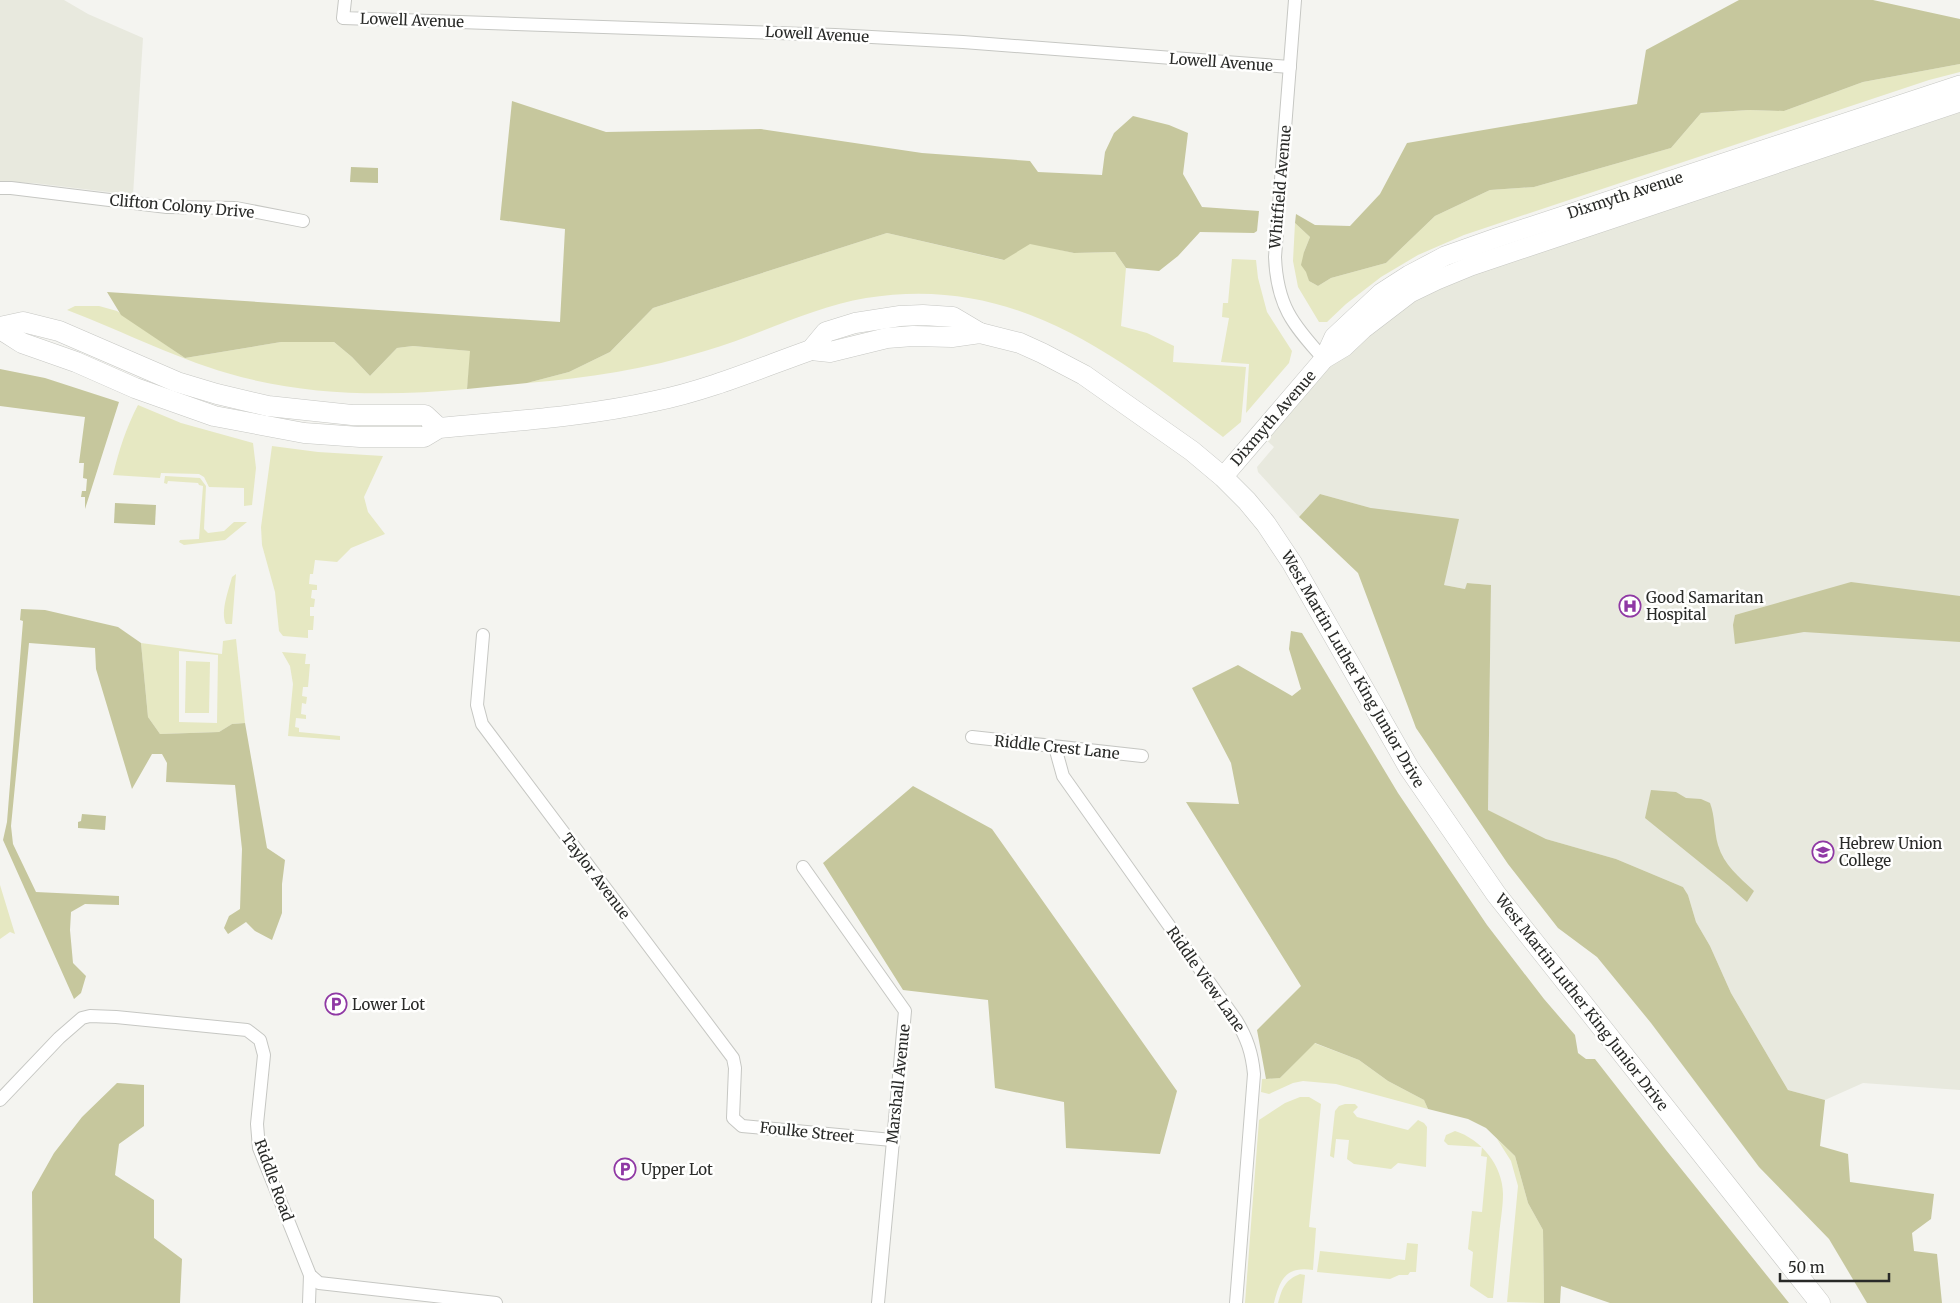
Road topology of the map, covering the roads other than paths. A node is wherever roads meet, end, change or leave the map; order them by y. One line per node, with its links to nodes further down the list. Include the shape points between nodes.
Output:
1 (345, 0): 3 (street, Lowell Avenue, via 343,18 835,35)
2 (1295, 0): 3 (street, Whitfield Avenue)
3 (1290, 67): 9 (street, Whitfield Avenue, via 1276,275 1279,294 1291,319)
4 (1960, 85): 9 (street, Dixmyth Avenue, via 1445,256 1380,293 1334,337)
5 (1960, 102): 9 (street, Dixmyth Avenue, via 1471,266 1410,293)
6 (0, 188): 7 (street, Clifton Colony Drive, via 167,207 236,208)
7 (303, 221)
8 (0, 328): 10 (main road, West Martin Luther King Junior Drive, via 23,322 59,331 177,382 268,406 352,415 425,415 439,428 574,415 657,401 811,350 826,332 900,316 953,318 980,333 1020,343 1066,364 1192,451)
9 (1324, 359): 10 (street, Dixmyth Avenue)
10 (1223, 477): 24 (main road, West Martin Luther King Junior Drive, via 1266,524 1292,563 1409,768 1496,894)
11 (484, 635): 17 (street, Taylor Avenue, via 477,704 482,724 733,1058)
12 (972, 738): 13 (street, Riddle Crest Lane)
13 (1055, 747): 14 (street, Riddle Crest Lane); 23 (street, Riddle View Lane, via 1063,776 1246,1036 1254,1074)
14 (1142, 756)
15 (803, 867): 18 (street, Marshall Avenue, via 905,1011)
16 (0, 1100): 19 (street, Riddle Road, via 58,1038 82,1018 90,1016 247,1030 260,1040 264,1055 256,1136 259,1148)
17 (732, 1109): 18 (street, Foulke Street, via 732,1118 742,1126)
18 (892, 1140): 22 (street, Marshall Avenue)
19 (310, 1275): 20 (street); 21 (street, via 328,1284)
20 (308, 1303)
21 (496, 1303)
22 (878, 1303)
23 (1236, 1303)
24 (1820, 1303)

